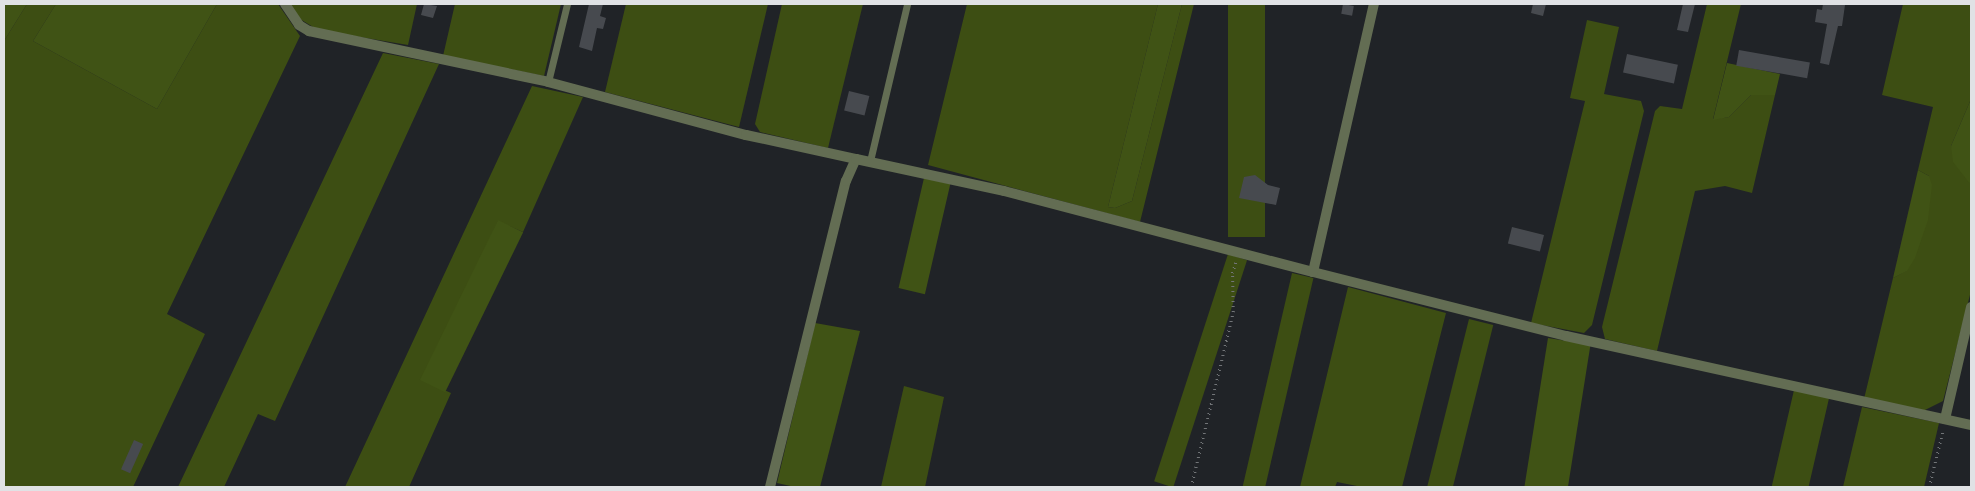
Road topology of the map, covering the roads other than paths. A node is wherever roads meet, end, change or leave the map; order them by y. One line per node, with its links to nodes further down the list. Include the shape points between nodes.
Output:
1 (285, 4): 5 (street, via 299,25 309,31)
2 (567, 4): 5 (lane)
3 (907, 4): 7 (lane)
4 (1374, 4): 8 (street)
5 (548, 82): 6 (street, via 746,135)
6 (856, 159): 7 (street); 12 (street, via 846,181)
7 (870, 161): 8 (street, via 1004,191)
8 (1313, 272): 10 (street, via 1566,336)
9 (1971, 307): 10 (street)
10 (1945, 419): 11 (street)
11 (1971, 425)
12 (770, 487)

